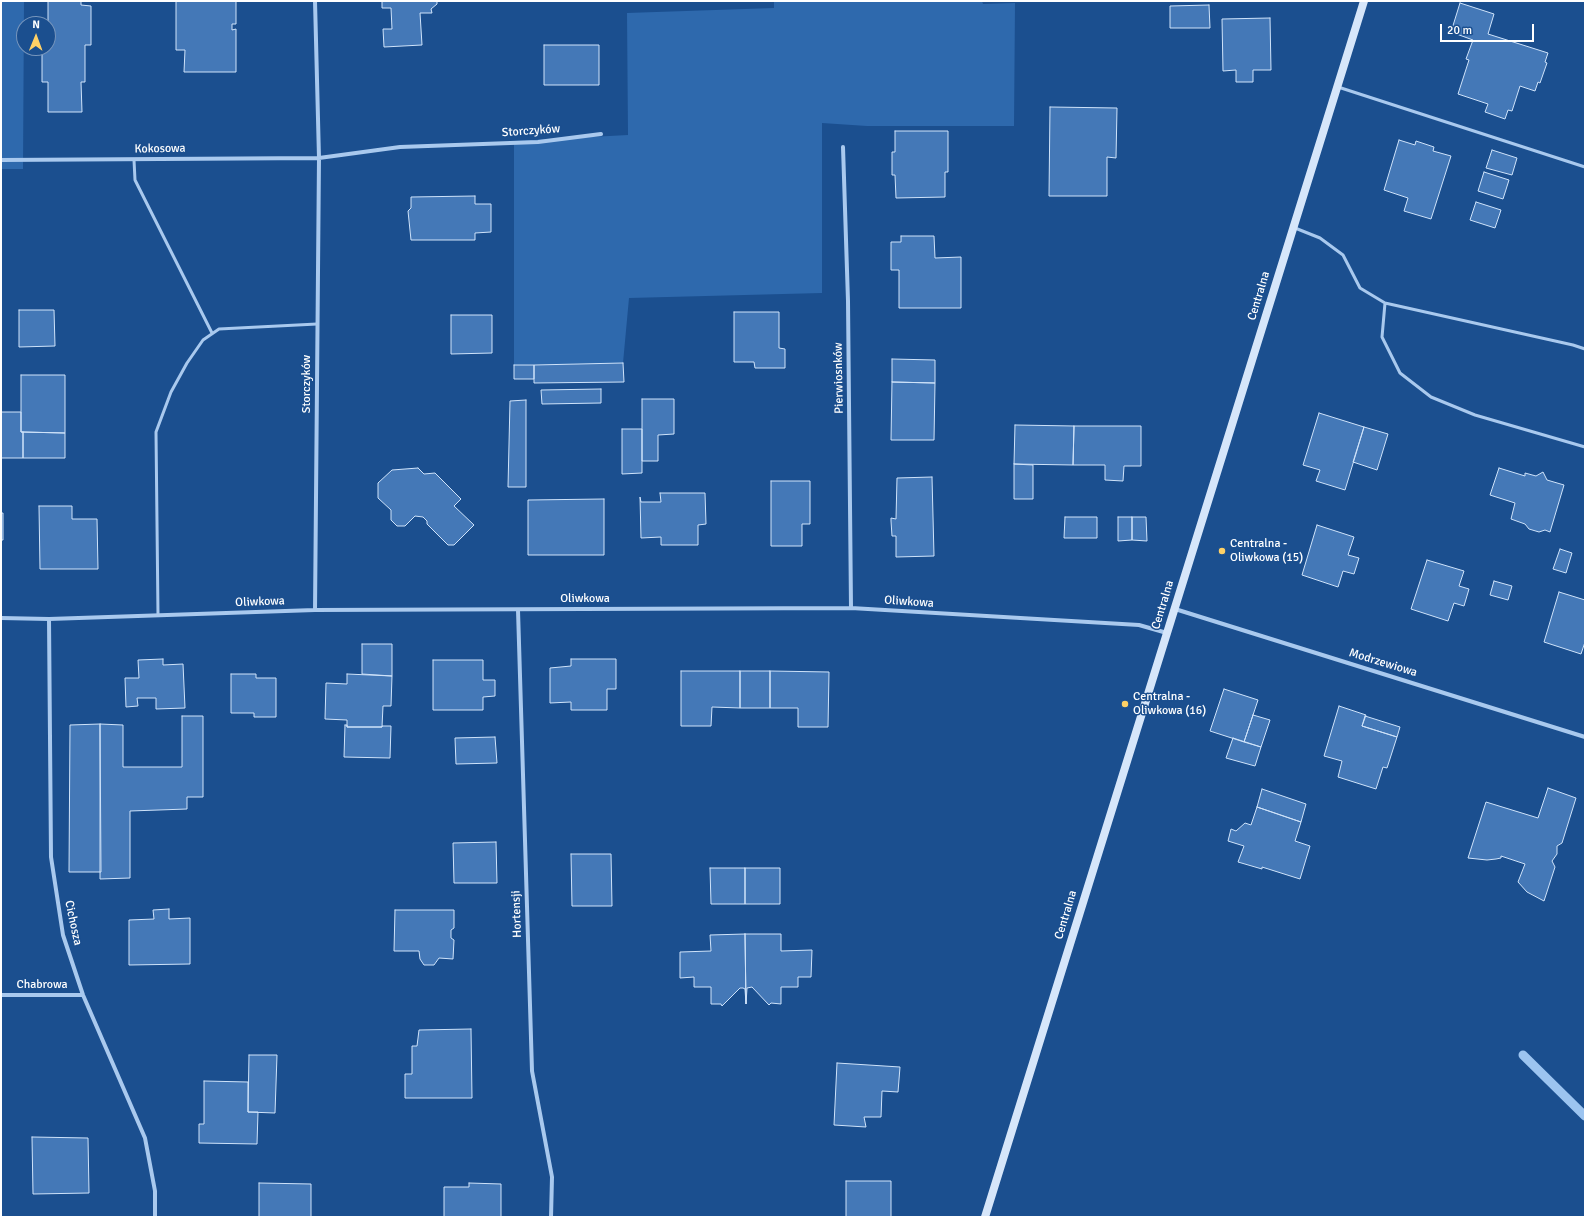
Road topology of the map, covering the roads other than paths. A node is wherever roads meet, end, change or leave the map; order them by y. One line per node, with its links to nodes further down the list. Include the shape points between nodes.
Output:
1 (315, 1): 6 (street, Storczyków)
2 (1364, 1): 3 (street, Centralna)
3 (1337, 86): 9 (lane); 10 (street, Centralna)
4 (601, 134): 6 (street, Storczyków, via 538,142 400,147)
5 (844, 147): 16 (street, Pierwiosnków)
6 (319, 158): 8 (street, Kokosowa); 12 (street, Storczyków)
7 (1, 160): 8 (street, Kokosowa)
8 (134, 160): 13 (lane, via 135,180)
9 (1585, 167)
10 (1293, 227): 11 (lane, via 1320,238 1343,255 1360,288); 17 (street, Centralna)
11 (1385, 303): 14 (lane); 15 (lane, via 1382,337 1400,373 1431,397 1475,415)
12 (317, 324): 13 (lane, via 220,329); 18 (street, Storczyków)
13 (212, 333): 20 (lane, via 203,340 187,363 171,392 156,432)
14 (1585, 349)
15 (1585, 447)
16 (851, 608): 19 (street, Oliwkowa); 23 (street, Oliwkowa, via 1139,625)
17 (1174, 609): 23 (street, Centralna); 24 (street, Modrzewiowa)
18 (315, 610): 19 (street, Oliwkowa); 20 (street, Oliwkowa)
19 (518, 610): 28 (street, Hortensji, via 532,1071 552,1177)
20 (158, 615): 22 (street, Oliwkowa)
21 (1, 618): 22 (street, Oliwkowa)
22 (49, 619): 26 (street, Cichosza, via 51,857 63,935)
23 (1167, 633): 29 (street, Centralna)
24 (1585, 737)
25 (1, 995): 26 (street, Chabrowa)
26 (83, 995): 27 (street, Cichosza, via 145,1138 155,1191)
27 (155, 1217)
28 (551, 1217)
29 (985, 1217)

